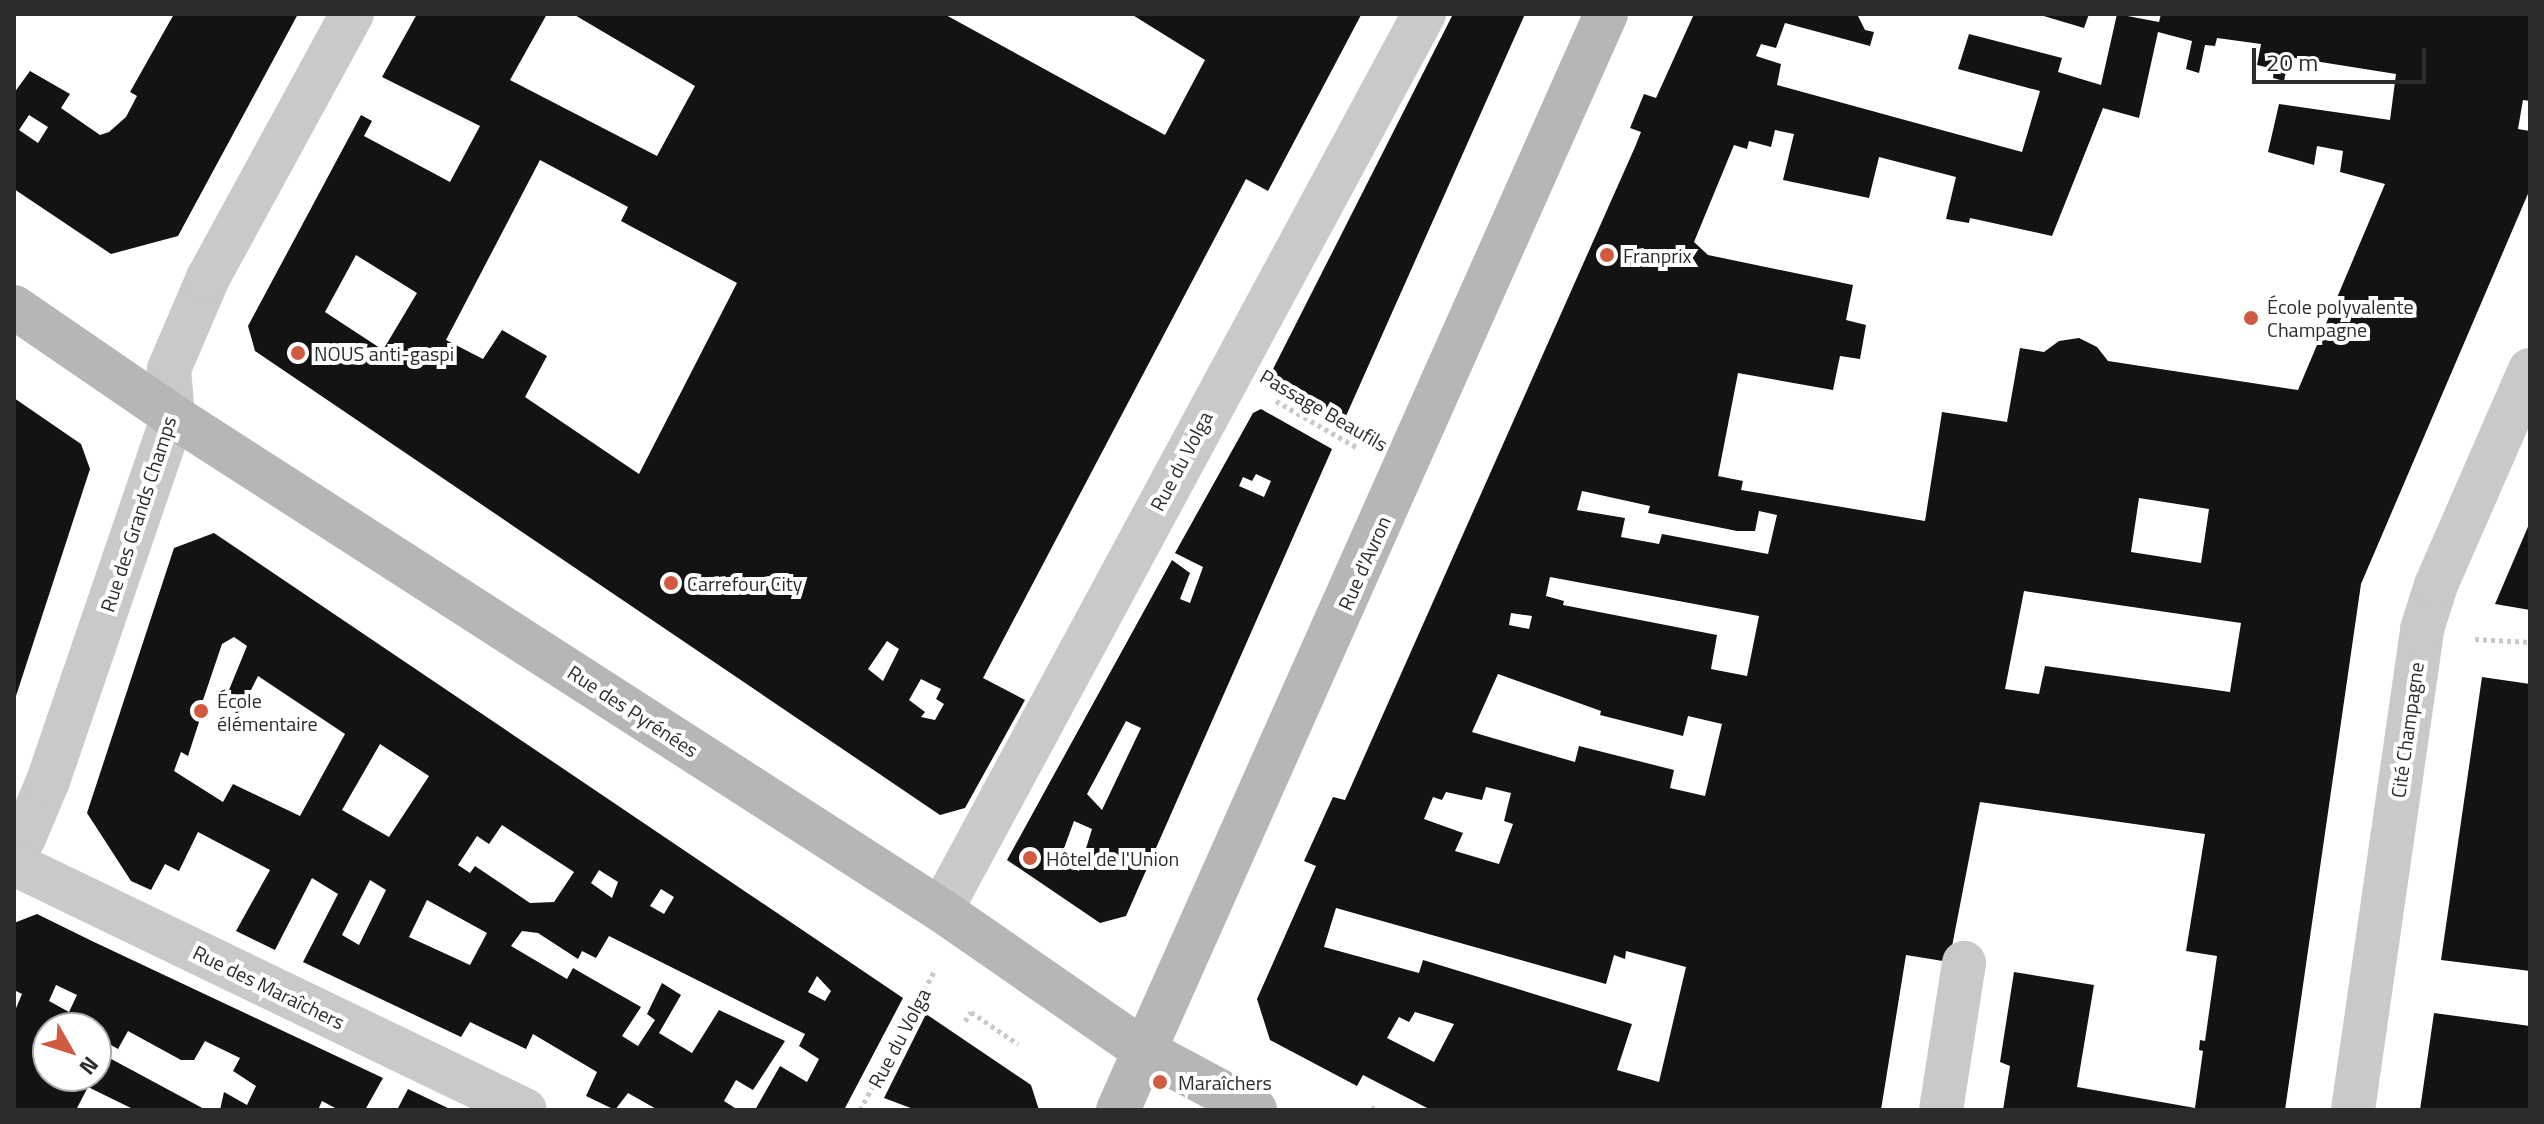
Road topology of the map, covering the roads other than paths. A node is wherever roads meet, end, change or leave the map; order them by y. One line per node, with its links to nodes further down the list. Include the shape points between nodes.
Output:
1 (352, 14): 6 (street, Rue des Grands Champs, via 208,278 169,369)
2 (1424, 14): 9 (street, Rue du Volga, via 1228,374)
3 (1606, 14): 11 (main road, Rue d'Avron)
4 (14, 307): 6 (main road, Rue des Pyrénées)
5 (2530, 370): 16 (street, Cité Champagne, via 2436,585 2422,629)
6 (173, 416): 7 (street, Rue des Grands Champs, via 48,781 24,838); 9 (main road, Rue des Pyrénées)
7 (14, 848)
8 (14, 864): 12 (street, Rue des Maraîchers)
9 (950, 917): 11 (main road, Rue des Pyrénées)
10 (1964, 963): 15 (street)
11 (1145, 1051): 13 (main road, Rue d'Avron); 14 (main road, Rue des Pyrénées)
12 (525, 1110)
13 (1118, 1110)
14 (1255, 1110)
15 (1941, 1110)
16 (2353, 1110)

